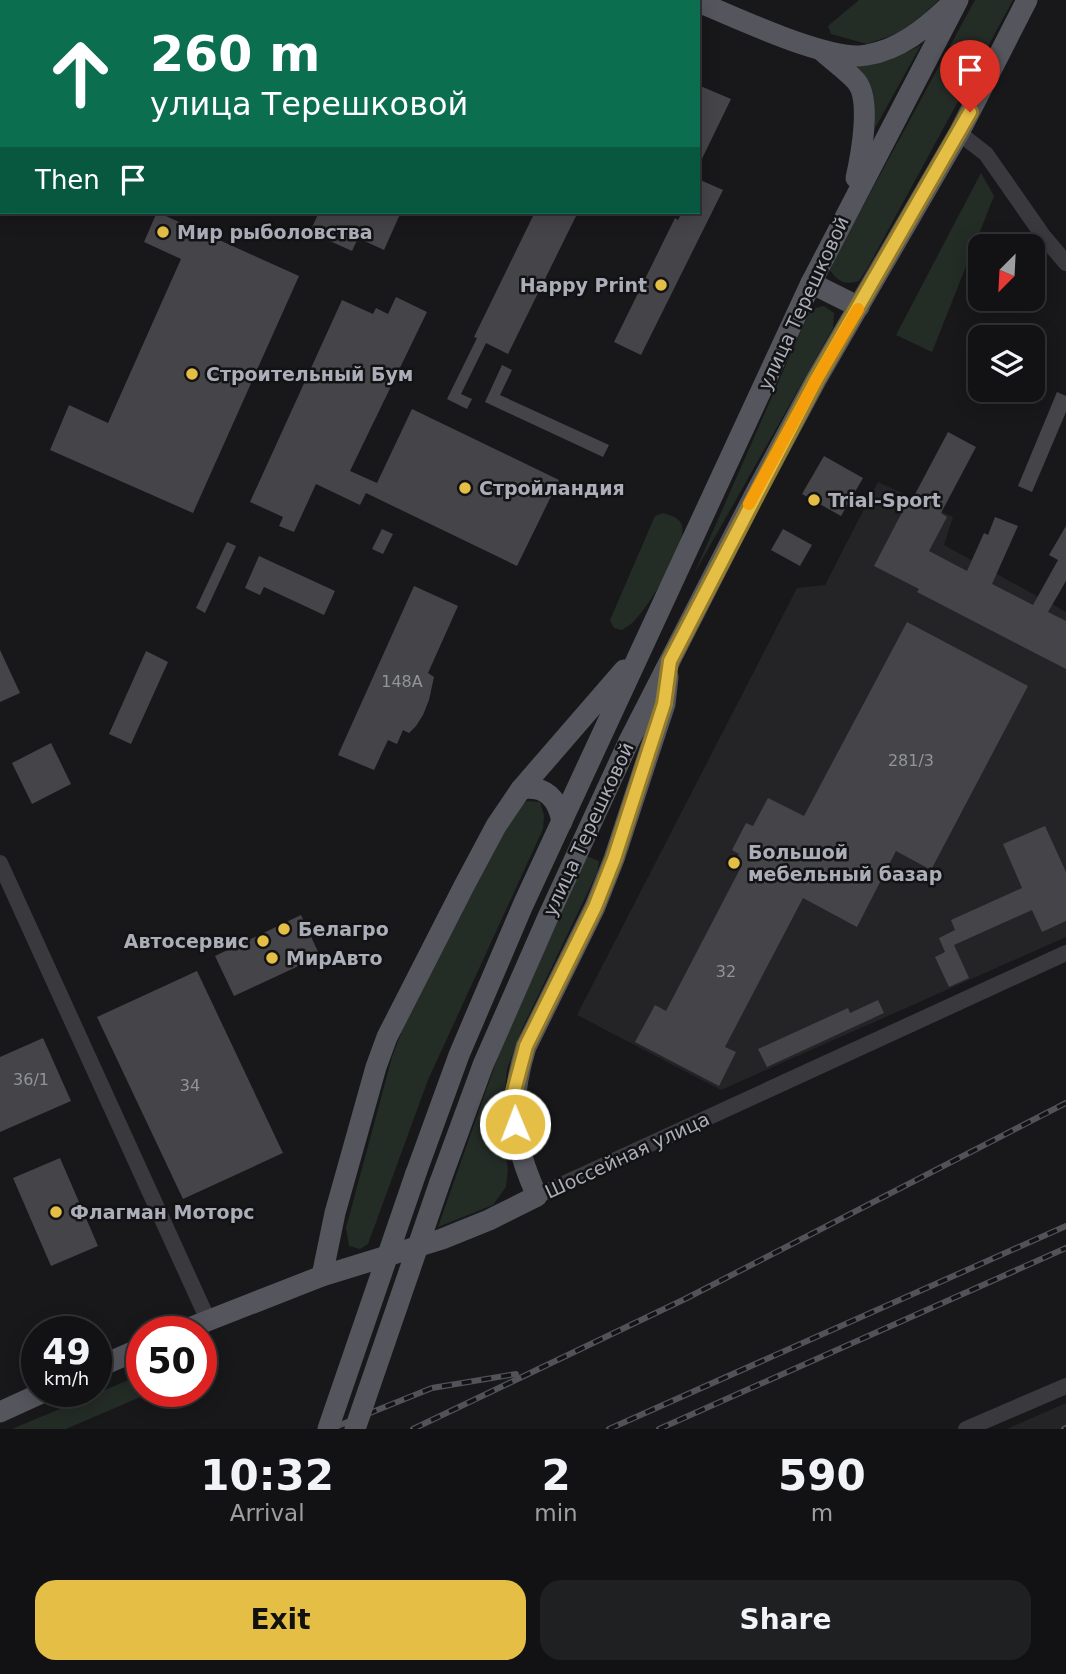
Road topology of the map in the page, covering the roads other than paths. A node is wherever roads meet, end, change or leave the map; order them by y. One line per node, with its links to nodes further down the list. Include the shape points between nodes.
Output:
1 (957, 0): 4 (main road, via 920,33 891,49 864,56); 6 (main road, улица Терешковой)
2 (1027, 0): 5 (main road, улица Терешковой)
3 (700, 3): 4 (main road)
4 (822, 51): 6 (main road, via 858,83 865,114)
5 (958, 133): 7 (street, via 986,154); 9 (main road, улица Терешковой)
6 (852, 200): 8 (main road, улица Терешковой)
7 (1066, 263)
8 (811, 283): 9 (main road); 10 (main road, улица Терешковой)
9 (859, 307): 11 (main road, улица Терешковой)
10 (660, 610): 11 (main road); 12 (main road, улица Терешковой)
11 (689, 624): 13 (main road, улица Терешковой)
12 (642, 649): 14 (main road); 15 (main road, улица Терешковой)
13 (670, 661): 16 (main road, улица Терешковой); 17 (main road, via 664,704)
14 (522, 789): 15 (main road, via 531,788 555,799); 21 (main road, via 496,827 387,1037 335,1213)
15 (562, 822): 27 (main road, улица Терешковой, bridge, via 495,967 415,1173)
16 (585, 838): 17 (main road, via 607,840); 28 (main road, улица Терешковой, bridge, via 483,1065)
17 (614, 859): 20 (main road, via 526,1046 514,1091 522,1163)
18 (0, 863): 22 (street)
19 (1066, 953): 20 (street, Шоссейная улица)
20 (537, 1196): 21 (main road, Шоссейная улица, via 442,1239)
21 (322, 1276): 23 (main road, Шоссейная улица)
22 (206, 1316)
23 (217, 1317)
24 (1066, 1386): 29 (street)
25 (21, 1402): 26 (main road)
26 (0, 1412)
27 (328, 1429)
28 (355, 1429)
29 (966, 1429)

